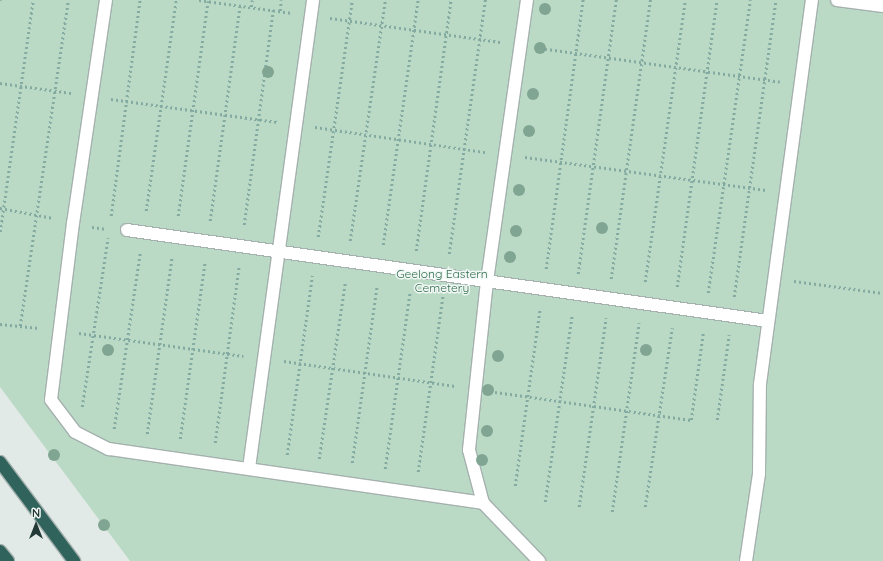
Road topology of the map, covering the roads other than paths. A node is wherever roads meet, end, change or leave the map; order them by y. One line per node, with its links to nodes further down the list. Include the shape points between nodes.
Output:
1 (106, 0): 12 (lane, via 51,400 75,432 109,449)
2 (313, 0): 8 (lane)
3 (527, 0): 9 (lane)
4 (812, 0): 10 (lane)
5 (838, 0): 6 (lane)
6 (883, 6)
7 (127, 230): 8 (lane)
8 (277, 252): 9 (lane); 12 (lane)
9 (487, 281): 10 (lane); 13 (lane, via 469,450)
10 (768, 321): 18 (lane, via 760,384 758,474)
11 (0, 462): 16 (highway)
12 (249, 468): 13 (lane)
13 (483, 503): 17 (lane)
14 (0, 551): 15 (highway)
15 (8, 561)
16 (74, 561)
17 (539, 561)
18 (746, 561)

